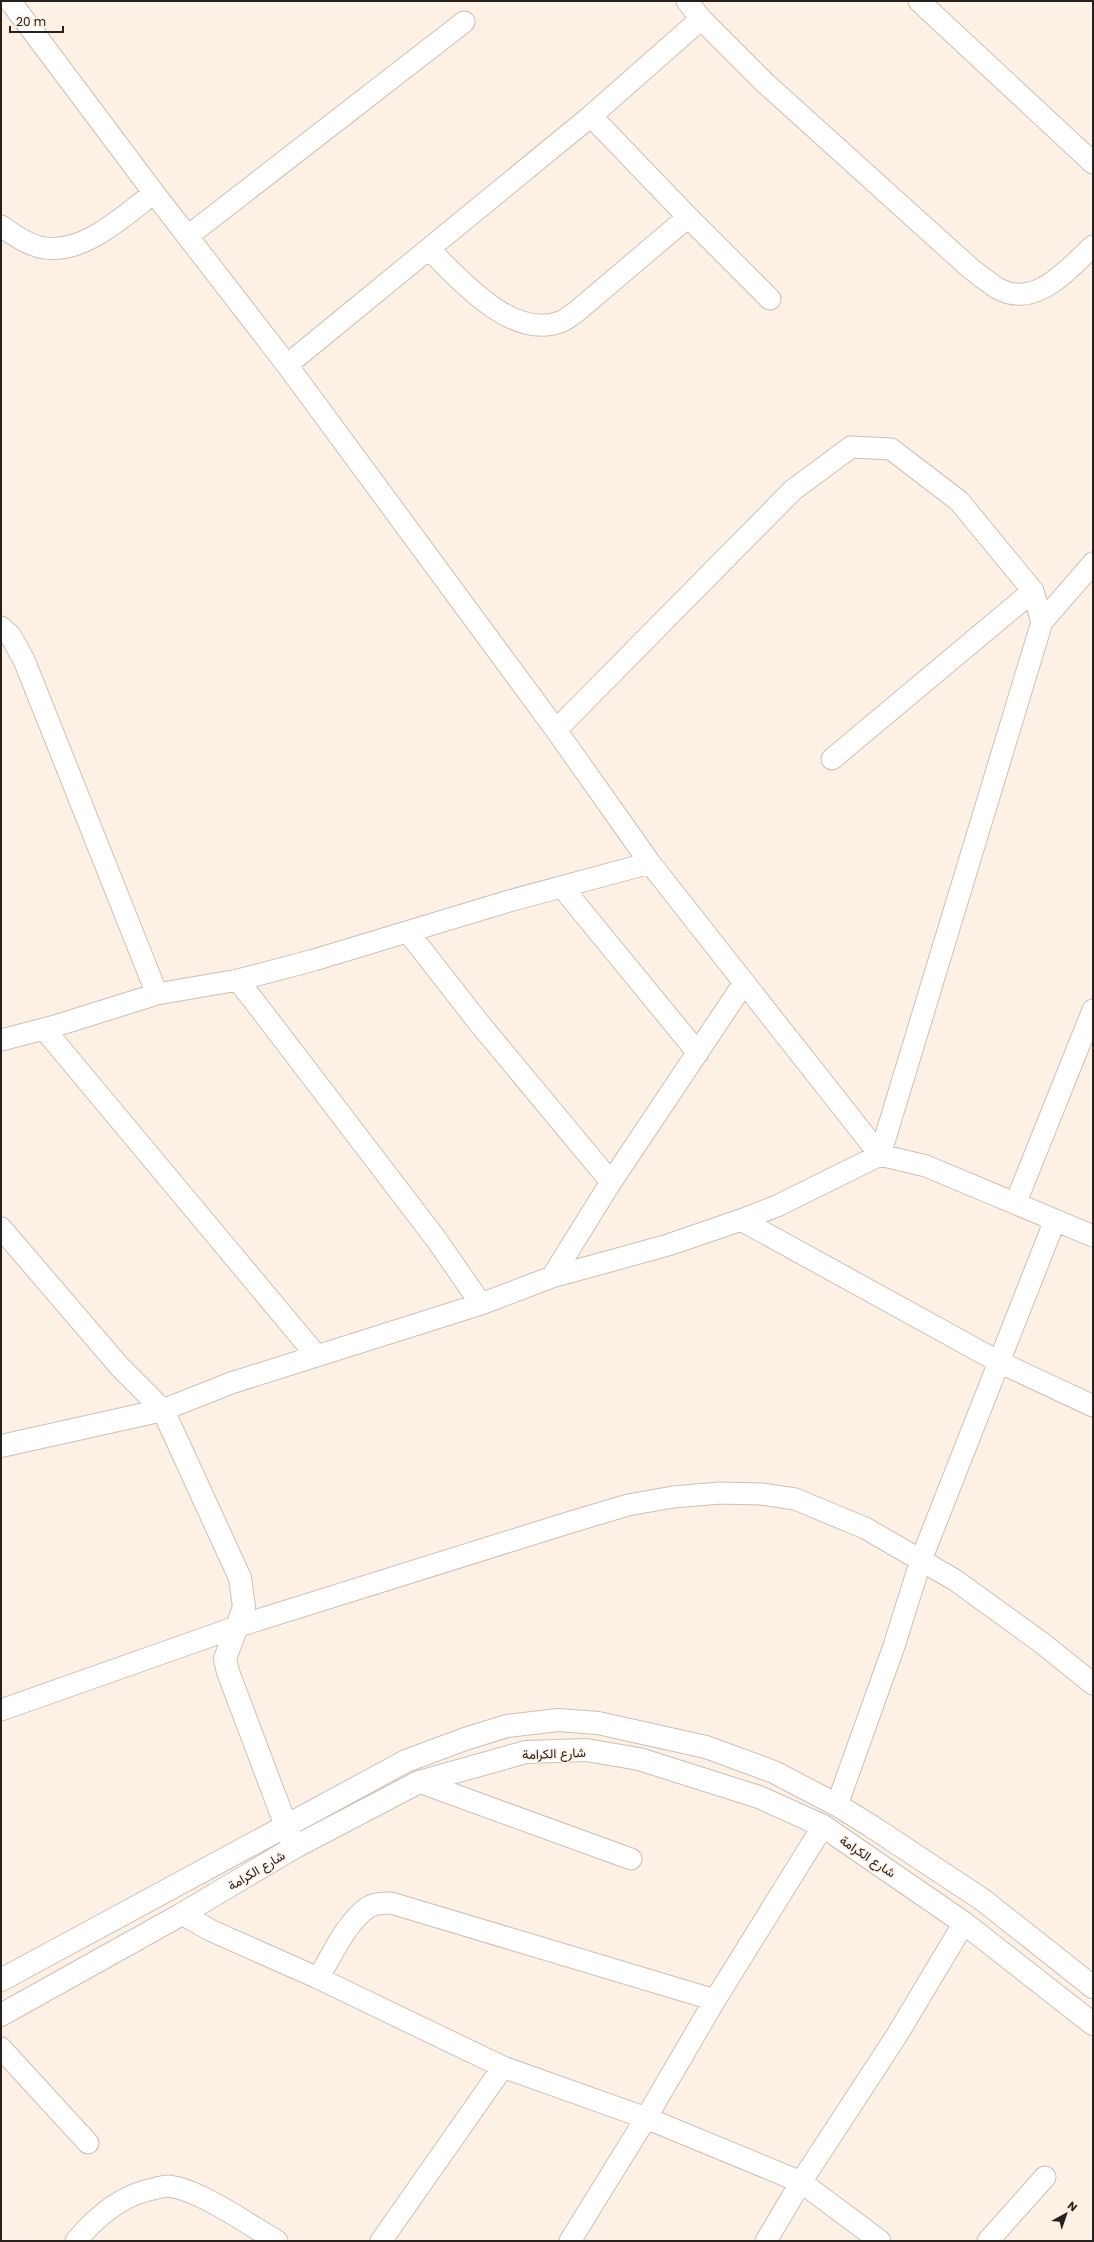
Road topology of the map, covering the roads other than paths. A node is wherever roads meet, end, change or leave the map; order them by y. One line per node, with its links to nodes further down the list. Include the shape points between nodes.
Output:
1 (10, 1): 8 (street)
2 (687, 1): 4 (street)
3 (919, 1): 7 (street)
4 (701, 19): 6 (street); 12 (street, via 764,82 970,268 998,288 1018,295 1038,291 1063,274)
5 (464, 22): 11 (street)
6 (591, 116): 9 (street); 13 (street)
7 (1093, 163)
8 (154, 193): 10 (street, via 80,245 58,249 44,248 32,245); 11 (street)
9 (688, 217): 13 (street, via 576,312 561,322 546,325 529,324 500,312 464,285); 14 (street)
10 (1, 226)
11 (188, 236): 15 (street)
12 (1093, 246)
13 (430, 250): 15 (street)
14 (770, 299)
15 (288, 364): 20 (street)
16 (1093, 563): 18 (street)
17 (1033, 592): 18 (street); 20 (street, via 959,501 891,448 851,447 793,490); 21 (street)
18 (1042, 622): 32 (street)
19 (1, 626): 27 (street, via 10,635 24,660)
20 (556, 730): 22 (street)
21 (832, 759)
22 (650, 863): 23 (street); 26 (street)
23 (562, 887): 24 (street); 31 (street)
24 (408, 932): 25 (street); 33 (street, via 498,1048)
25 (238, 980): 27 (street); 40 (street, via 436,1239)
26 (744, 983): 31 (street); 32 (street)
27 (157, 994): 29 (street)
28 (1093, 1010): 34 (street)
29 (44, 1029): 30 (street); 41 (street)
30 (1, 1040)
31 (698, 1053): 33 (street)
32 (880, 1155): 34 (street, via 926,1166); 35 (street, via 777,1206)
33 (611, 1182): 39 (street)
34 (1016, 1202): 36 (street)
35 (741, 1220): 39 (street, via 668,1245); 42 (street)
36 (1055, 1220): 38 (street); 42 (street)
37 (1, 1228): 44 (street, via 115,1361)
38 (1093, 1236)
39 (552, 1276): 40 (street)
40 (481, 1304): 41 (street)
41 (316, 1355): 44 (street, via 231,1383)
42 (999, 1362): 43 (street); 46 (street)
43 (1093, 1406)
44 (163, 1410): 45 (street); 47 (street, via 240,1578 244,1607)
45 (1, 1446)
46 (921, 1560): 47 (street, via 865,1528 795,1499 761,1494 720,1493 673,1497 628,1505); 48 (street, via 955,1580 1042,1643); 51 (street, via 894,1646)
47 (239, 1626): 49 (street); 52 (street, via 225,1659 228,1672)
48 (1093, 1684)
49 (1, 1710)
50 (420, 1782): 53 (street, شارع الكرامة, via 526,1752 586,1750 639,1759 759,1798); 54 (street, شارع الكرامة); 55 (street)
51 (837, 1805): 52 (street, شارع الكرامة, via 774,1772 706,1747 598,1722 558,1720 507,1726 465,1738 406,1761); 60 (street, شارع الكرامة, via 982,1900)
52 (285, 1825): 54 (street); 59 (street, شارع الكرامة)
53 (823, 1826): 57 (street, شارع الكرامة); 61 (street)
54 (295, 1847): 56 (street, شارع الكرامة)
55 (631, 1858)
56 (182, 1914): 58 (street, via 212,1931); 62 (street, شارع الكرامة)
57 (964, 1923): 63 (street, شارع الكرامة); 69 (street, via 897,2035)
58 (318, 1978): 61 (street, via 357,1918 368,1908 391,1903); 65 (street)
59 (1, 1980)
60 (1093, 1987)
61 (715, 2000): 66 (street)
62 (1, 2015)
63 (1093, 2024)
64 (1, 2048): 67 (street)
65 (503, 2066): 66 (street); 72 (street)
66 (646, 2118): 69 (street); 73 (street)
67 (88, 2143)
68 (1045, 2177): 76 (street)
69 (801, 2182): 74 (street); 75 (street)
70 (76, 2241): 71 (street, via 97,2218 117,2203 139,2191 167,2186 198,2196)
71 (277, 2241)
72 (381, 2241)
73 (570, 2241)
74 (766, 2241)
75 (880, 2241)
76 (988, 2241)

